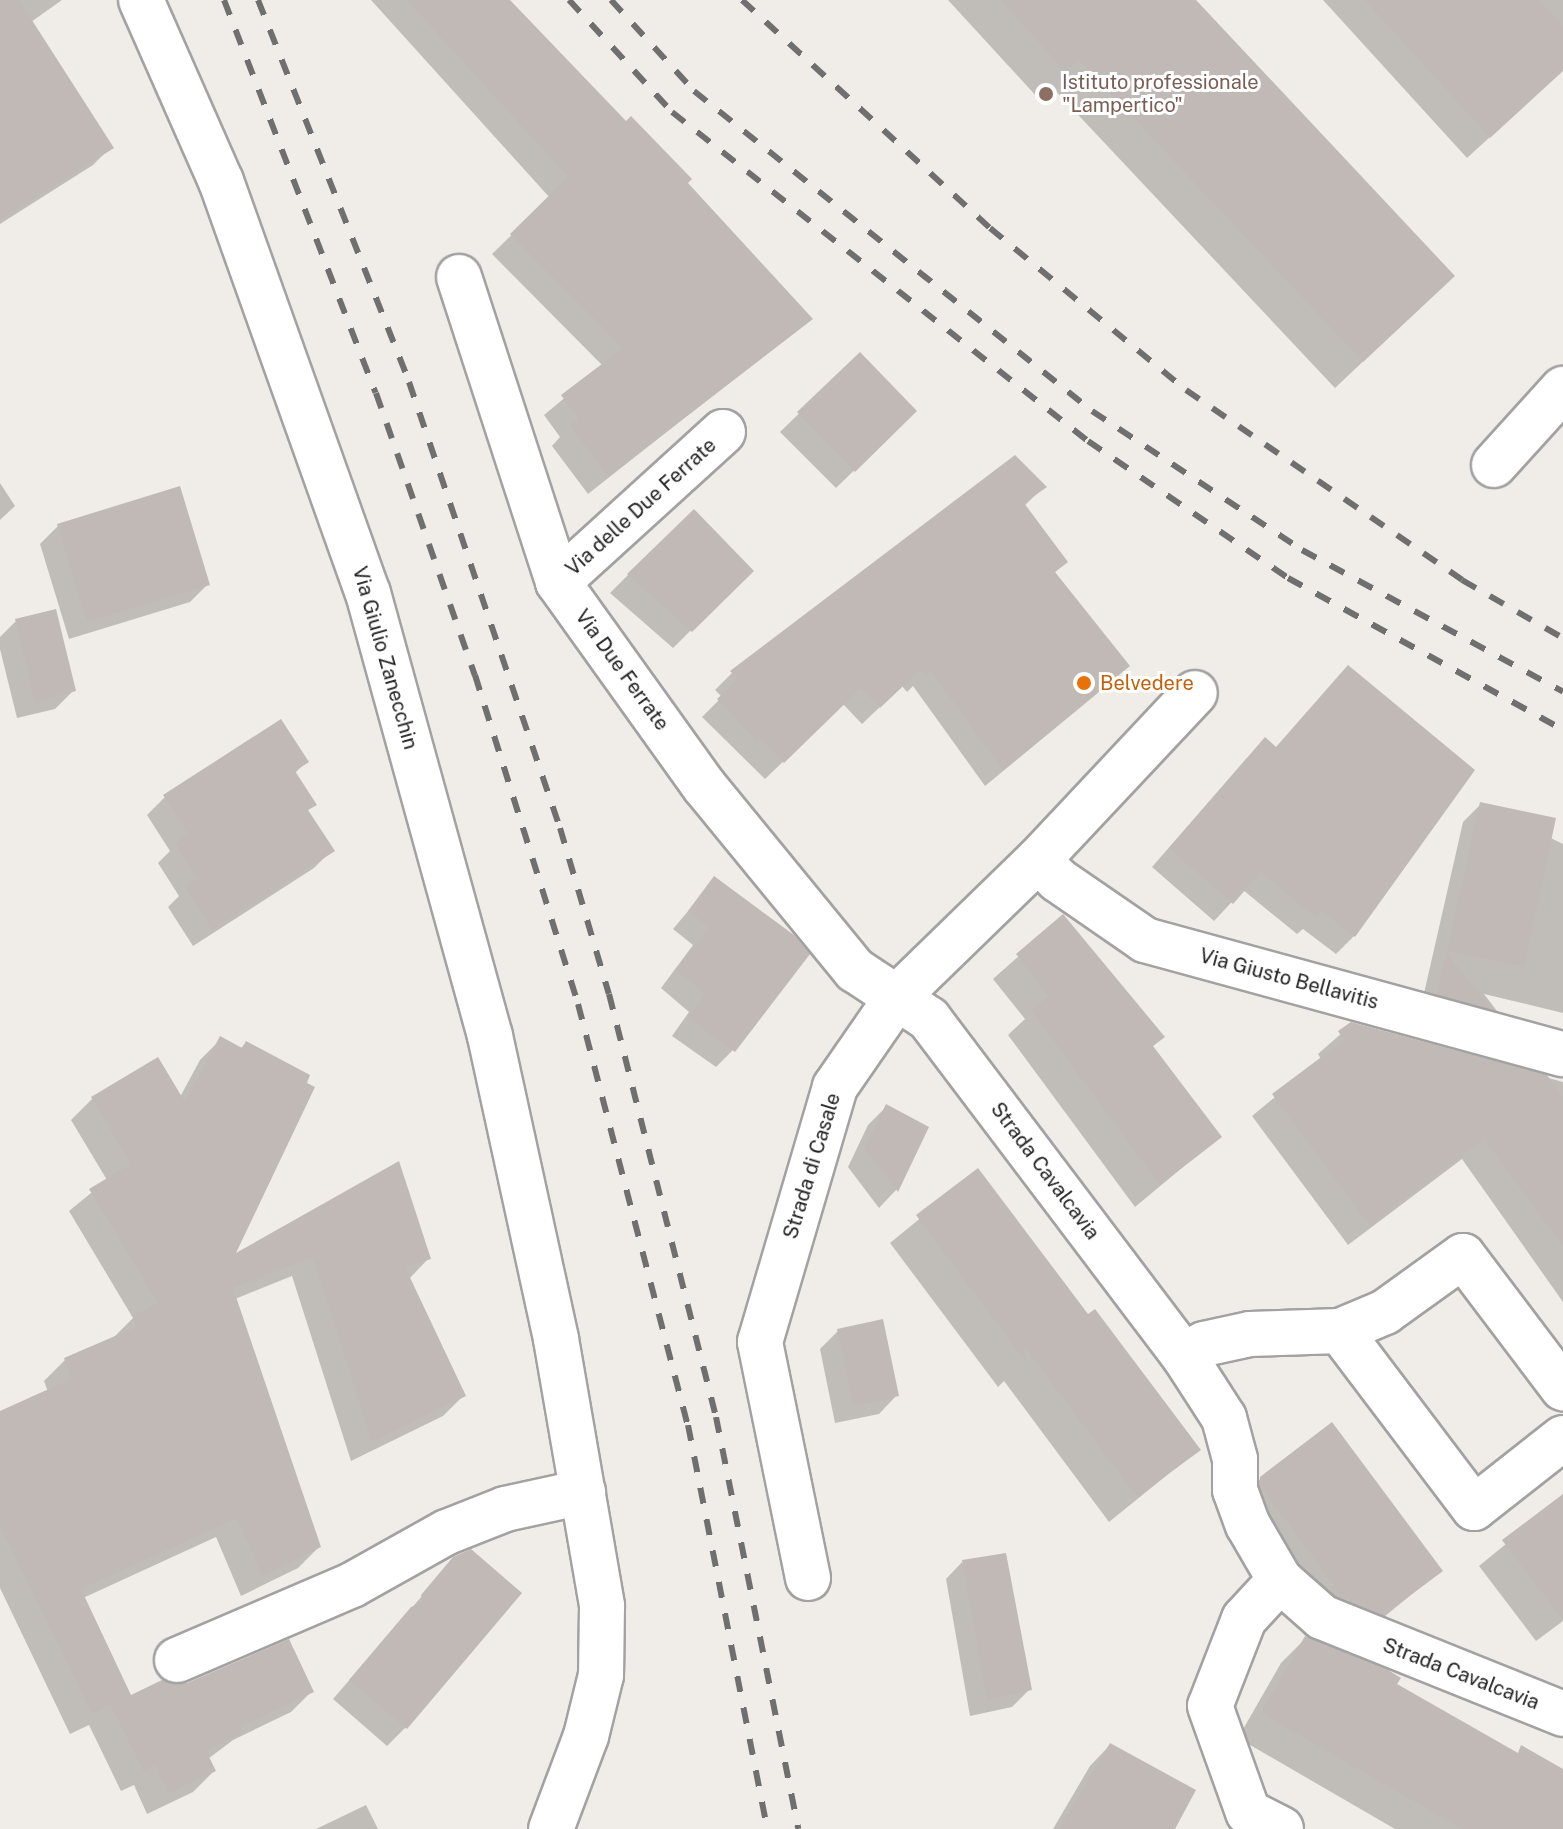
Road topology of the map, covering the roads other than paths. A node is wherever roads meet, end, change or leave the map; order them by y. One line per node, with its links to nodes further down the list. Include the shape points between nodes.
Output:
1 (141, 0): 15 (street, Via Giulio Zanecchin, via 226,195 368,593 490,1036 556,1339)
2 (459, 277): 6 (street, Via Due Ferrate)
3 (1563, 389): 5 (street)
4 (723, 432): 6 (street, Via delle Due Ferrate)
5 (1494, 465)
6 (558, 582): 9 (street, Via Due Ferrate, via 705,787 855,970)
7 (1195, 693): 8 (street, Strada di Casale)
8 (1038, 860): 9 (street, Strada di Casale); 10 (street, Via Giusto Bellavitis, via 1058,880 1145,940)
9 (897, 997): 12 (street, Strada Cavalcavia, via 929,1019); 16 (street, Strada di Casale, via 835,1087 760,1342)
10 (1563, 1054)
11 (1340, 1331): 12 (street, via 1250,1334 1204,1344); 13 (street, via 1385,1312 1463,1256); 14 (street, via 1474,1508)
12 (1184, 1356): 17 (street, Strada Cavalcavia, via 1224,1418 1235,1459 1235,1490 1248,1525)
13 (1563, 1388)
14 (1563, 1438)
15 (583, 1492): 18 (street, via 505,1509 447,1532 352,1585); 21 (street, via 602,1606 601,1675 586,1736)
16 (808, 1578)
17 (1280, 1580): 19 (street, Strada Cavalcavia, via 1322,1617); 20 (street, via 1244,1619 1210,1706)
18 (177, 1660)
19 (1563, 1714)
20 (1257, 1823)
21 (551, 1829)

